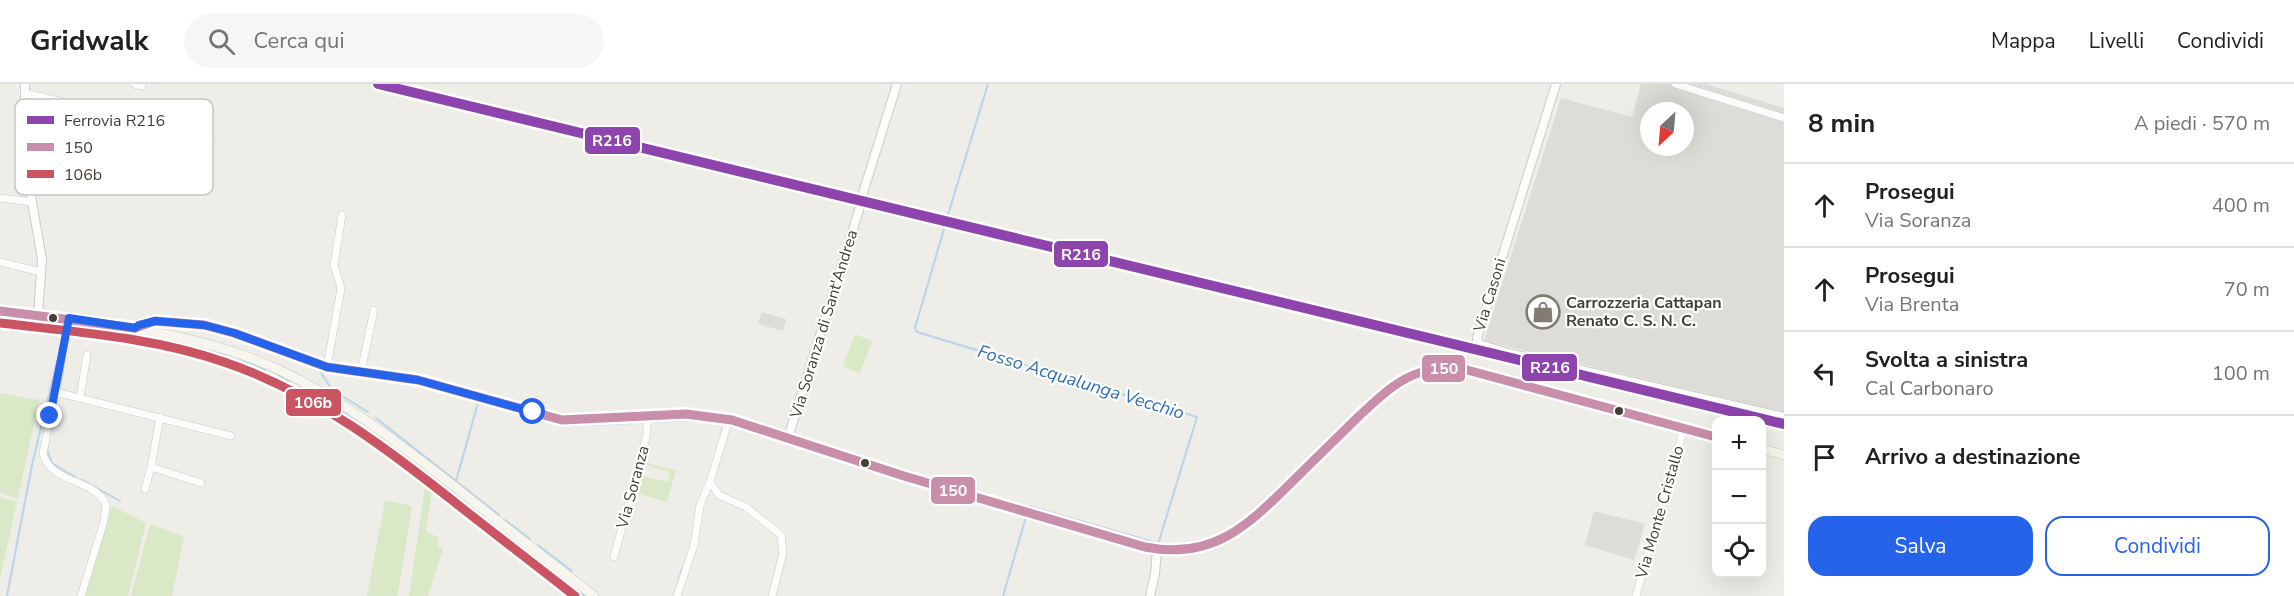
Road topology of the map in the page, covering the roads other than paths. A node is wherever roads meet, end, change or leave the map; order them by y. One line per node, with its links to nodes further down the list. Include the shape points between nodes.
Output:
1 (134, 84): 5 (street)
2 (897, 84): 10 (street)
3 (1556, 84): 29 (street, Via Casoni, via 1477,338 1479,344)
4 (1675, 84): 8 (street)
5 (142, 86)
6 (25, 89): 7 (street)
7 (65, 99)
8 (1784, 118)
9 (31, 195): 12 (street)
10 (862, 196)
11 (0, 198): 12 (street)
12 (32, 202): 16 (street)
13 (859, 210): 34 (street, Via Soranza di Sant'Andrea)
14 (342, 215): 23 (street, via 334,265 341,288)
15 (0, 262): 16 (street)
16 (41, 272): 19 (street)
17 (374, 310): 24 (street)
18 (0, 311): 19 (street)
19 (38, 315): 20 (street)
20 (69, 318): 21 (street); 25 (street)
21 (135, 328): 23 (main road, via 155,321 204,325); 44 (main road, via 228,350 327,394 380,429)
22 (87, 356): 26 (street)
23 (327, 367): 24 (main road)
24 (362, 372): 28 (main road, via 426,382 562,420)
25 (55, 392): 26 (street); 43 (street, via 43,450 47,463 56,472 98,494 106,505)
26 (80, 397): 27 (street)
27 (160, 417): 32 (street); 37 (street)
28 (647, 417): 30 (main road, via 698,414); 42 (street, Via Soranza, via 647,434)
29 (1784, 417)
30 (729, 419): 34 (main road); 38 (street)
31 (1684, 428): 33 (main road); 41 (main road, via 1467,370 1435,368 1404,378 1383,394 1262,511 1231,535 1195,549); 48 (street, Via Monte Cristallo)
32 (231, 436)
33 (1712, 436)
34 (789, 438): 41 (main road)
35 (1766, 450): 36 (main road)
36 (1784, 455)
37 (151, 467): 39 (street); 40 (street)
38 (710, 482): 45 (street, via 700,505 694,545); 46 (street, via 719,495 746,507 782,535 783,553)
39 (201, 483)
40 (145, 489)
41 (1157, 549): 47 (street)
42 (614, 557)
43 (81, 596)
44 (594, 596)
45 (677, 596)
46 (772, 596)
47 (1150, 596)
48 (1636, 596)

